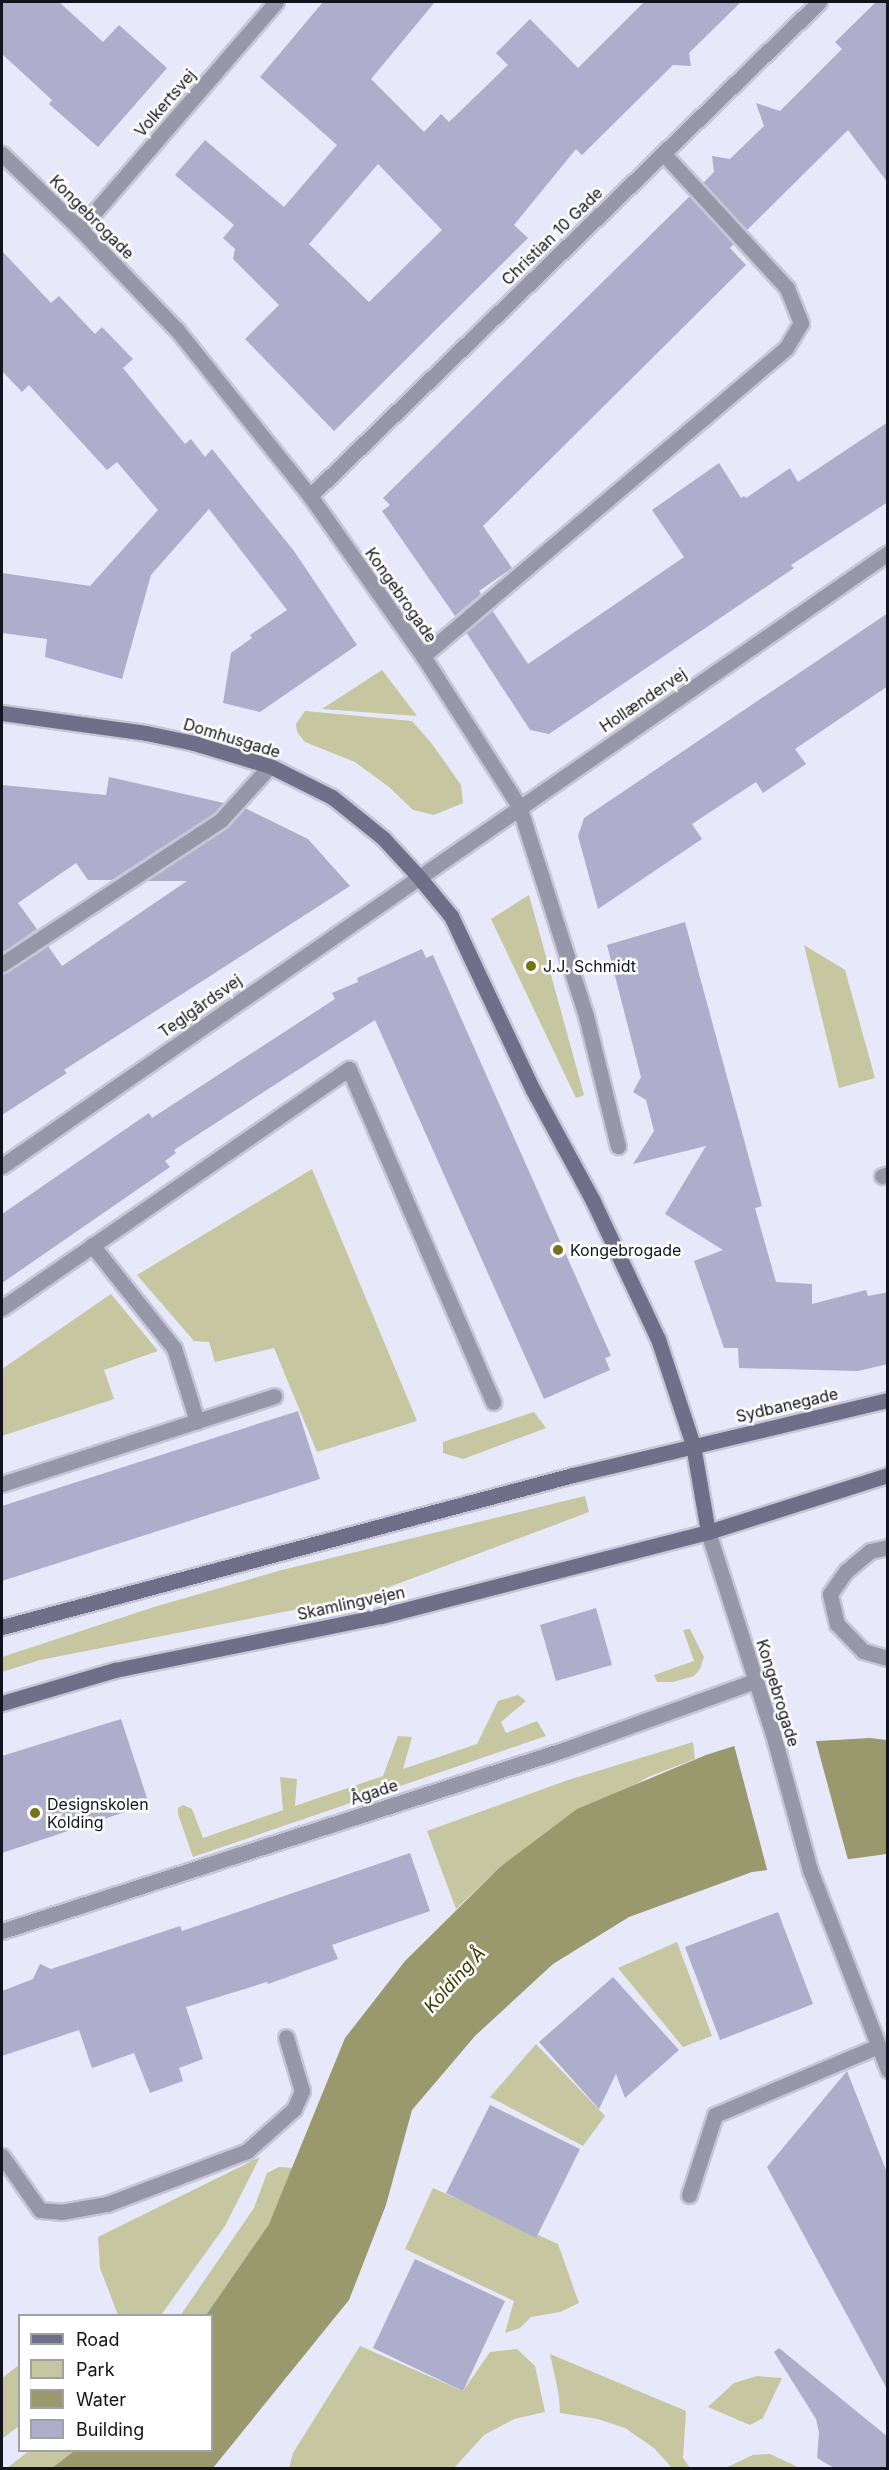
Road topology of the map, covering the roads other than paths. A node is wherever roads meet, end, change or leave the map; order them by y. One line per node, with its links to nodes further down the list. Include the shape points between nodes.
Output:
1 (276, 2): 5 (street, Volkertsvej)
2 (819, 2): 3 (street, Christian 10 Gade)
3 (663, 153): 6 (street, Christian 10 Gade); 8 (street, via 787,288 801,323 786,348)
4 (2, 154): 5 (street, Kongebrogade)
5 (80, 229): 6 (street, Kongebrogade, via 177,330)
6 (310, 496): 8 (street, Kongebrogade)
7 (888, 554): 11 (street, Hollændervej)
8 (423, 656): 11 (street, Kongebrogade)
9 (2, 713): 10 (main road, Domhusgade, via 146,733)
10 (270, 766): 12 (main road, Domhusgade, via 332,797 383,838); 13 (street, via 221,820)
11 (519, 806): 12 (street, Hollændervej); 14 (street, Kongebrogade, via 580,994)
12 (418, 876): 15 (street, Teglgårdsvej); 22 (main road, Kongebrogade, via 451,916 534,1090 593,1201 658,1339)
13 (2, 964)
14 (618, 1146)
15 (2, 1166)
16 (93, 1245): 17 (street); 20 (street, via 349,1069); 21 (street, via 174,1348)
17 (2, 1308)
18 (274, 1396): 21 (street)
19 (888, 1400): 22 (main road, Sydbanegade)
20 (493, 1402)
21 (197, 1421): 24 (street)
22 (693, 1445): 25 (main road, Kongebrogade); 27 (main road)
23 (888, 1475): 25 (main road)
24 (2, 1484)
25 (708, 1532): 29 (street, Kongebrogade); 30 (main road, Skamlingvejen, via 381,1616 115,1670)
26 (888, 1547): 28 (street, via 870,1551 846,1571 830,1594 837,1624 863,1651)
27 (2, 1627)
28 (888, 1658)
29 (755, 1681): 31 (street, Ågade, via 566,1749); 33 (street, Kongebrogade, via 810,1870)
30 (2, 1703)
31 (2, 1931)
32 (286, 2037): 35 (street, via 302,2091 294,2109 247,2151 107,2204 61,2212 40,2210)
33 (878, 2046): 34 (street, Kongebrogade); 36 (street, via 715,2115)
34 (888, 2070)
35 (2, 2156)
36 (689, 2195)

